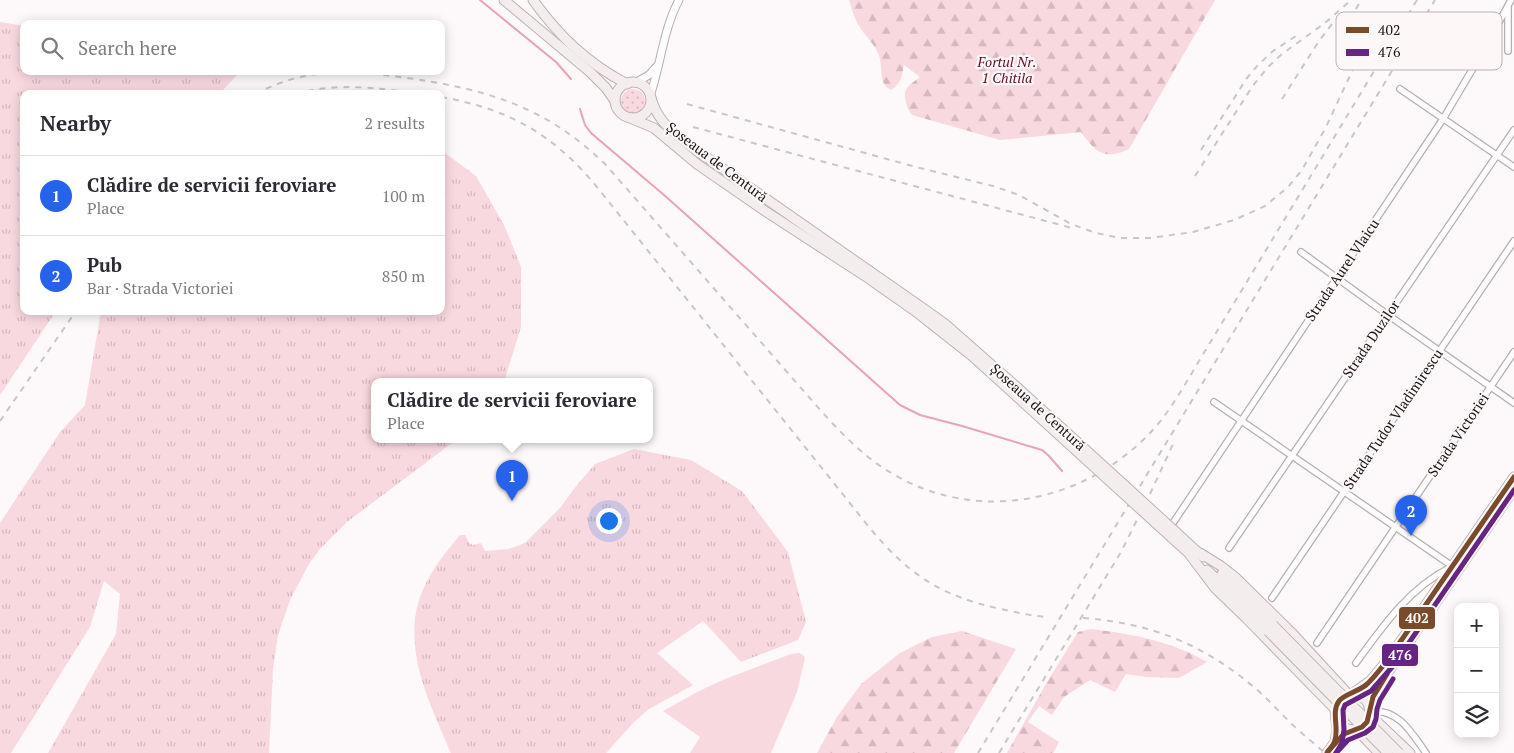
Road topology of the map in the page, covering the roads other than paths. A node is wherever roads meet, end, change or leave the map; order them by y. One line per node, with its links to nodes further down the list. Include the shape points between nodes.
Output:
1 (504, 0): 12 (main road, Șoseaua de Centură, via 590,72)
2 (533, 0): 9 (main road, Șoseaua de Centură, via 553,28 577,50 606,71)
3 (679, 0): 7 (street, via 667,26)
4 (1509, 3): 5 (street, Strada Aurel Vlaicu); 6 (street)
5 (1502, 16)
6 (1508, 51)
7 (658, 66): 9 (street, via 649,75); 11 (street)
8 (1472, 70): 14 (street, Strada Aurel Vlaicu)
9 (631, 83): 11 (main road, Șoseaua de Centură, via 642,85); 12 (main road, via 617,92)
10 (1400, 89): 14 (street)
11 (650, 97): 13 (main road, via 645,113); 25 (main road, Șoseaua de Centură, via 661,120 686,143 945,324)
12 (615, 101): 13 (main road, Șoseaua de Centură, via 620,113)
13 (630, 118): 25 (main road, Șoseaua de Centură, via 654,128 697,164 868,278)
14 (1443, 120): 16 (street); 20 (street, Strada Aurel Vlaicu)
15 (1514, 130): 16 (street, Strada Duzilor)
16 (1497, 155): 17 (street); 21 (street, Strada Duzilor)
17 (1514, 167)
18 (1514, 241): 22 (street, Strada Tudor Vladimirescu)
19 (1301, 252): 20 (street)
20 (1337, 278): 21 (street); 28 (street, Strada Aurel Vlaicu)
21 (1388, 315): 22 (street); 29 (street, Strada Duzilor)
22 (1439, 351): 24 (street); 32 (street, Strada Tudor Vladimirescu)
23 (1514, 352): 24 (street, Strada Victoriei)
24 (1491, 386): 27 (street); 33 (street, Strada Victoriei)
25 (1016, 391): 34 (main road, Șoseaua de Centură, bridge)
26 (1214, 402): 28 (street)
27 (1514, 403)
28 (1240, 421): 29 (street); 34 (street, Strada Aurel Vlaicu)
29 (1291, 456): 32 (street); 35 (street, Strada Duzilor)
30 (1514, 477): 37 (main road)
31 (1514, 489): 37 (main road)
32 (1344, 492): 33 (street); 38 (street, Strada Tudor Vladimirescu)
33 (1396, 527): 37 (street); 40 (street, Strada Victoriei)
34 (1171, 535): 36 (main road, Șoseaua de Centură)
35 (1229, 548)
36 (1195, 554): 39 (main road, Șoseaua de Centură); 42 (main road, via 1221,566 1235,577); 43 (main road, via 1215,588)
37 (1456, 568): 41 (street, via 1439,573 1407,599); 42 (main road, via 1387,661 1370,681); 44 (main road, via 1380,684)
38 (1272, 598)
39 (1270, 628): 50 (main road, Șoseaua de Centură, bridge); 51 (main road, Șoseaua de Centură, bridge)
40 (1317, 643)
41 (1356, 663)
42 (1350, 695): 43 (main road, via 1338,701); 44 (main road, via 1364,699)
43 (1335, 709): 45 (main road)
44 (1370, 711): 46 (main road, via 1364,726); 52 (main road); 53 (street, via 1379,710 1397,717)
45 (1336, 719): 46 (main road, via 1344,727); 47 (main road)
46 (1353, 729): 47 (main road); 49 (main road)
47 (1335, 742): 48 (main road)
48 (1327, 753)
49 (1379, 753)
50 (1388, 753)
51 (1399, 753)
52 (1410, 753)
53 (1426, 753)

